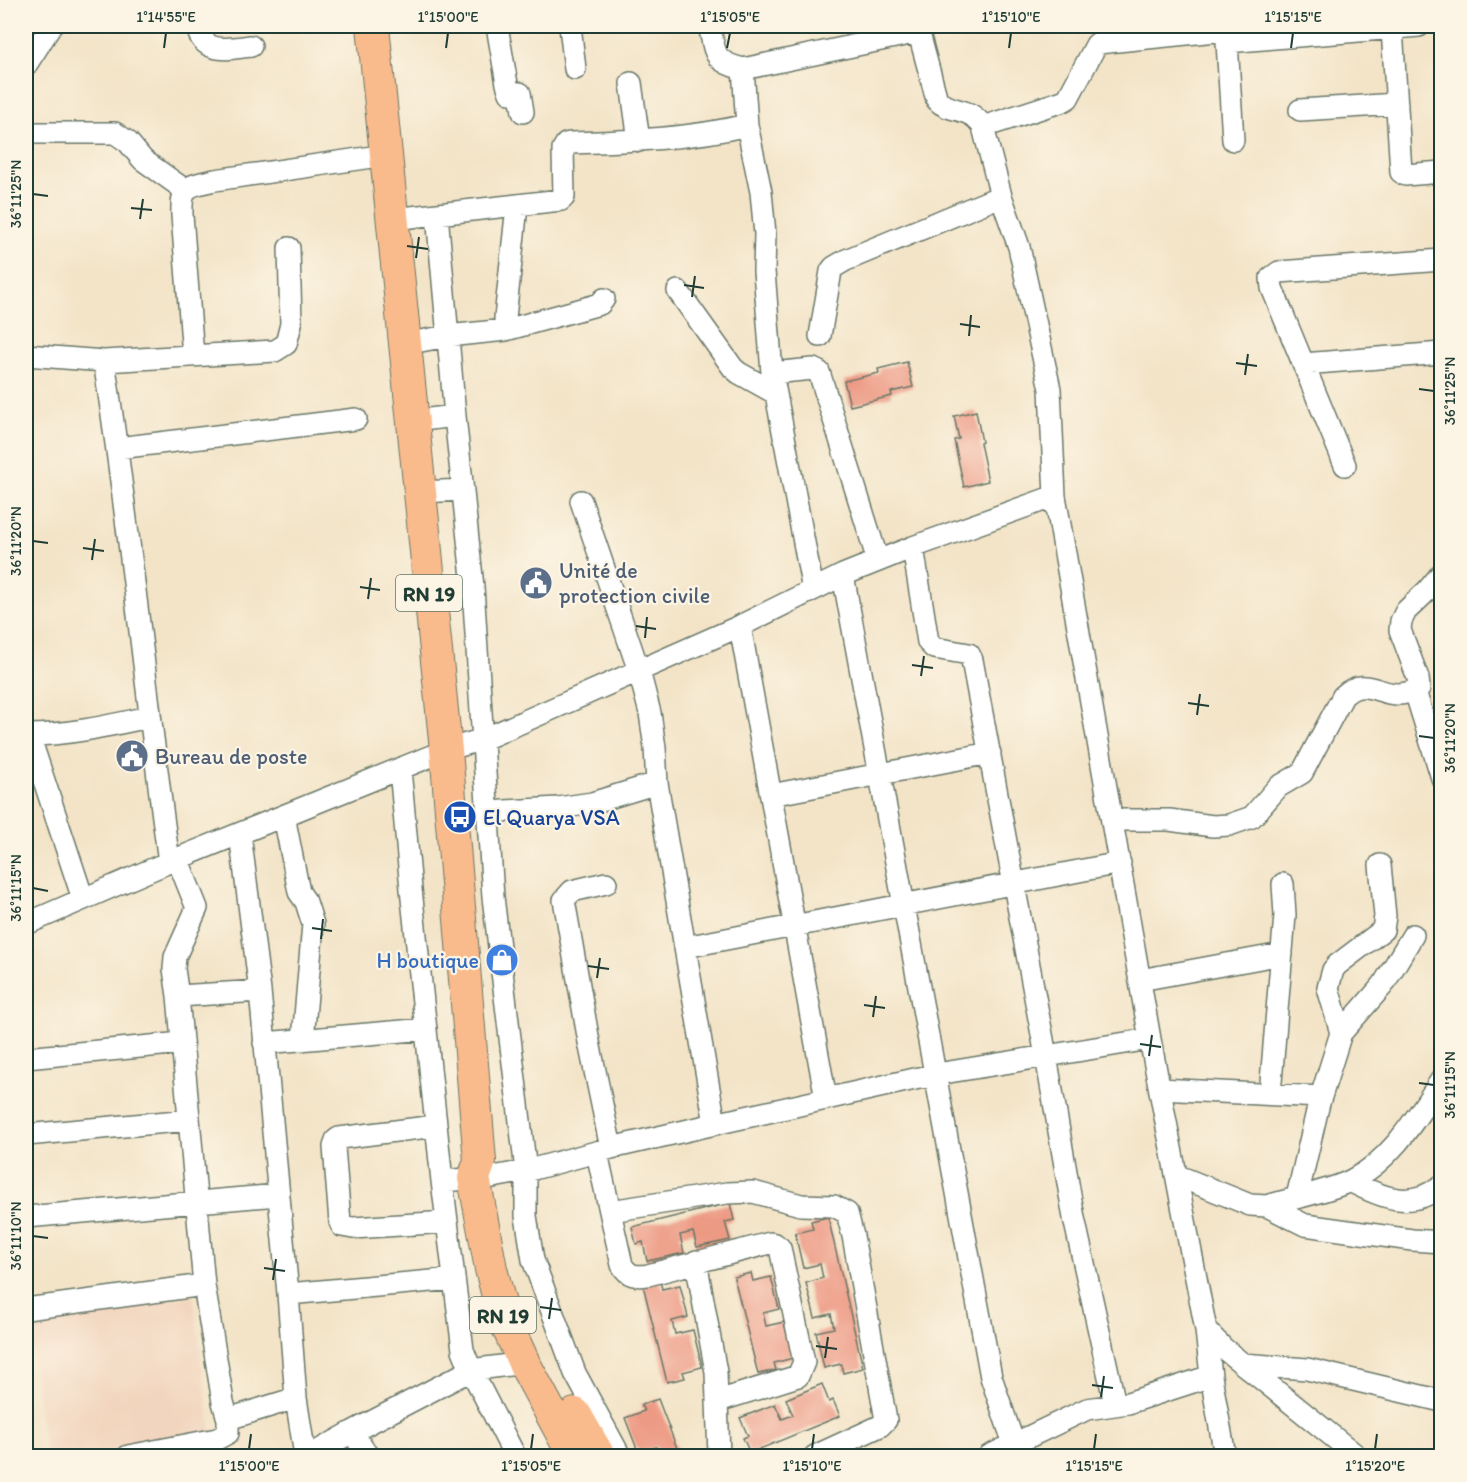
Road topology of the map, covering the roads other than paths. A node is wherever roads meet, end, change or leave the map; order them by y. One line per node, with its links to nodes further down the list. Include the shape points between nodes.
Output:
1 (51, 26): 12 (street)
2 (197, 26): 11 (street, via 203,42 213,48)
3 (373, 26): 24 (highway, RN 19)
4 (498, 26): 18 (street, via 507,84 510,93 520,93)
5 (570, 26): 13 (street)
6 (709, 26): 14 (street, via 717,58)
7 (1419, 26): 8 (street)
8 (1392, 28): 10 (street); 16 (street)
9 (918, 29): 14 (street); 20 (street, via 937,100 973,116)
10 (1226, 33): 20 (street, via 1098,43 1068,98); 22 (street)
11 (251, 46)
12 (26, 65)
13 (575, 69)
14 (743, 69): 19 (street)
15 (631, 83): 23 (street)
16 (1397, 104): 17 (street); 25 (street, via 1401,172)
17 (1300, 110)
18 (524, 112)
19 (747, 126): 23 (street); 44 (street, via 761,192)
20 (983, 127): 27 (street)
21 (26, 133): 26 (street, via 115,133 143,160)
22 (1233, 140)
23 (639, 141): 28 (street, via 566,144 564,197)
24 (386, 154): 26 (street, via 215,180); 30 (highway, RN 19)
25 (1442, 172)
26 (185, 190): 41 (street, via 182,215)
27 (1001, 196): 37 (street, via 834,267); 52 (street, via 1018,247 1050,389)
28 (517, 206): 29 (street); 35 (street)
29 (437, 214): 30 (street); 36 (street)
30 (393, 219): 38 (highway, RN 19)
31 (289, 248): 41 (street, via 291,324 286,344 275,351)
32 (1442, 260): 43 (street, via 1274,274 1270,282)
33 (678, 291): 44 (street, via 733,368)
34 (604, 299): 35 (street, via 600,304)
35 (506, 330): 36 (street)
36 (447, 336): 38 (street); 45 (street)
37 (820, 336)
38 (405, 344): 47 (highway, RN 19)
39 (1442, 353): 43 (street)
40 (26, 355): 42 (street)
41 (193, 356): 42 (street)
42 (104, 361): 48 (street)
43 (1303, 364): 49 (street)
44 (773, 383): 55 (street, via 813,369 819,372); 59 (street)
45 (454, 416): 47 (street); 50 (street)
46 (356, 419): 48 (street)
47 (413, 421): 51 (highway, RN 19)
48 (118, 448): 64 (street)
49 (1345, 465)
50 (463, 490): 51 (street); 58 (street)
51 (420, 492): 60 (highway, RN 19)
52 (1055, 496): 54 (street); 76 (street)
53 (581, 501): 62 (street)
54 (913, 547): 55 (street); 68 (street, via 928,642 934,648 971,657)
55 (878, 561): 57 (street)
56 (1442, 573): 63 (street, via 1401,621 1400,630 1419,684)
57 (843, 575): 59 (street); 70 (street)
58 (473, 587): 60 (street); 66 (street)
59 (813, 590): 61 (street)
60 (429, 591): 67 (highway, RN 19)
61 (740, 627): 62 (street); 73 (street)
62 (639, 671): 66 (street); 72 (street, via 650,713)
63 (1415, 691): 71 (street); 76 (street, via 1391,695 1360,686 1348,691 1302,773 1278,787 1252,817 1243,821 1213,826 1169,820)
64 (149, 717): 65 (street, via 97,729); 78 (street)
65 (27, 735): 84 (street)
66 (484, 739): 67 (street); 74 (street)
67 (446, 750): 69 (street); 114 (highway, RN 19)
68 (990, 753): 70 (street); 82 (street)
69 (400, 769): 75 (street); 94 (street)
70 (880, 775): 73 (street); 85 (street)
71 (1442, 778)
72 (657, 783): 74 (street, via 592,803); 89 (street)
73 (771, 795): 87 (street)
74 (488, 812): 113 (street, via 493,897)
75 (284, 816): 77 (street); 97 (street, via 299,892 313,924)
76 (1112, 820): 79 (street)
77 (240, 834): 78 (street); 92 (street)
78 (173, 860): 84 (street); 93 (street, via 197,908 175,957)
79 (1120, 863): 82 (street); 91 (street)
80 (1380, 865): 95 (street, via 1383,930 1337,965 1330,978 1329,994)
81 (606, 883): 112 (street, via 572,891 564,900)
82 (1014, 884): 85 (street); 100 (street)
83 (1283, 884): 90 (street)
84 (83, 899): 86 (street)
85 (905, 904): 87 (street); 102 (street)
86 (26, 924)
87 (794, 925): 89 (street); 107 (street)
88 (1413, 935): 95 (street, via 1383,985)
89 (685, 947): 109 (street)
90 (1282, 954): 91 (street); 105 (street)
91 (1140, 980): 96 (street)
92 (260, 991): 93 (street); 99 (street)
93 (178, 996): 98 (street)
94 (426, 1029): 97 (street); 110 (street)
95 (1341, 1033): 106 (street)
96 (1150, 1039): 100 (street); 104 (street)
97 (303, 1040): 99 (street)
98 (182, 1043): 101 (street); 108 (street)
99 (264, 1043): 119 (street)
100 (1046, 1056): 102 (street); 140 (street, via 1074,1218)
101 (26, 1058)
102 (937, 1074): 107 (street); 143 (street, via 991,1377)
103 (1442, 1079): 117 (street, via 1384,1157)
104 (1160, 1089): 105 (street); 115 (street)
105 (1270, 1094): 106 (street)
106 (1321, 1096): 120 (street)
107 (826, 1099): 109 (street)
108 (189, 1120): 111 (street); 121 (street)
109 (715, 1124): 112 (street)
110 (436, 1126): 116 (street); 125 (street, via 336,1140 340,1222 353,1228)
111 (26, 1135)
112 (604, 1151): 113 (street); 123 (street)
113 (526, 1171): 114 (street); 150 (street, via 526,1216 533,1260 575,1373)
114 (483, 1172): 116 (street); 133 (highway, RN 19, via 490,1269 504,1319); 149 (highway, RN 19, via 521,1313)
115 (1176, 1175): 122 (street, via 1250,1205); 132 (street)
116 (442, 1181): 125 (street)
117 (1350, 1181): 118 (street, via 1382,1196 1402,1199 1422,1198); 120 (street)
118 (1442, 1185)
119 (278, 1195): 121 (street); 130 (street)
120 (1297, 1197): 122 (street)
121 (196, 1202): 124 (street); 129 (street)
122 (1268, 1206): 126 (street, via 1305,1225)
123 (610, 1211): 127 (street, via 622,1265 630,1274 638,1277); 152 (street, via 753,1191 801,1205 834,1206 847,1213 886,1420)
124 (26, 1217)
125 (447, 1222): 128 (street)
126 (1442, 1242)
127 (696, 1261): 138 (street); 138 (street, via 770,1243 778,1245 804,1362 798,1376)
128 (454, 1279): 130 (street); 135 (street, via 463,1350)
129 (204, 1285): 131 (street); 141 (street)
130 (288, 1293): 137 (street)
131 (26, 1309)
132 (1206, 1330): 134 (street); 136 (street)
133 (524, 1363): 135 (street); 148 (highway, RN 19)
134 (1244, 1364): 139 (street, via 1307,1369); 155 (street)
135 (471, 1370): 142 (street); 147 (street)
136 (1211, 1376): 140 (street); 154 (street)
137 (296, 1398): 141 (street); 145 (street)
138 (718, 1401): 151 (street)
139 (1442, 1401)
140 (1114, 1404): 143 (street, via 1087,1409)
141 (228, 1419): 144 (street, via 228,1433 217,1439)
142 (352, 1432): 145 (street); 146 (street)
143 (1014, 1444): 153 (street)
144 (128, 1456)
145 (307, 1456)
146 (368, 1456)
147 (515, 1456)
148 (574, 1456)
149 (599, 1456)
150 (620, 1456)
151 (719, 1456)
152 (815, 1456)
153 (989, 1456)
154 (1225, 1456)
155 (1357, 1456)

